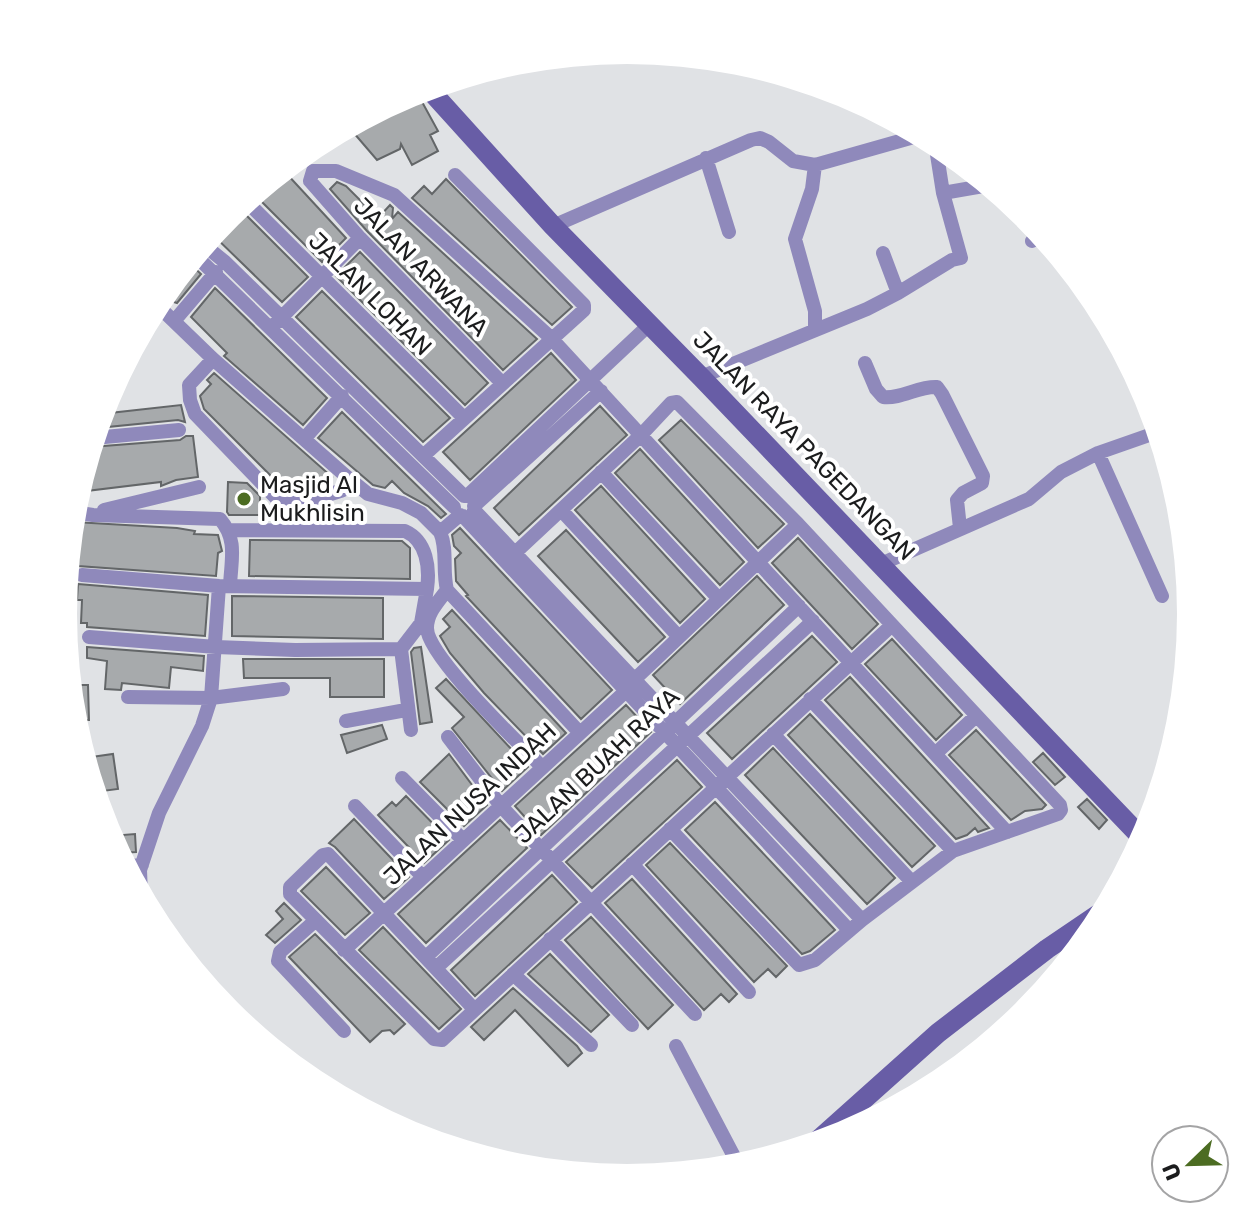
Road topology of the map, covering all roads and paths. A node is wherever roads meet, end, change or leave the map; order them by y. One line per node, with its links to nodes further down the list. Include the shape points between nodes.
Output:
1 (437, 98): 10 (street, JALAN RAYA PAGEDANGAN)
2 (905, 140): 5 (street)
3 (706, 158): 5 (street, via 760,138 793,161); 10 (street); 11 (street)
4 (938, 161): 8 (street)
5 (815, 165): 23 (street, via 795,239 815,311)
6 (455, 175): 24 (street, via 584,305)
7 (974, 188): 8 (street)
8 (943, 193): 18 (street, via 961,258)
9 (254, 209): 17 (street, JALAN LOHAN)
10 (553, 226): 22 (street, JALAN RAYA PAGEDANGAN)
11 (729, 232)
12 (360, 238): 17 (street); 24 (street, JALAN ARWANA, via 310,181 313,171 326,169 394,195); 28 (street, JALAN ARWANA)
13 (211, 253): 21 (street)
14 (883, 253): 18 (street)
15 (204, 262): 16 (street)
16 (216, 272): 20 (street); 21 (street)
17 (322, 277): 21 (street); 31 (street, JALAN LOHAN)
18 (898, 293): 23 (street)
19 (167, 313): 20 (street)
20 (175, 320): 25 (street)
21 (277, 322): 30 (street); 38 (street)
22 (650, 324): 27 (street, JALAN RAYA PAGEDANGAN); 29 (street)
23 (815, 330): 27 (street)
24 (551, 338): 28 (street); 29 (street)
25 (213, 359): 36 (street); 40 (street, via 189,385 195,414 278,500 307,502 343,490)
26 (865, 363): 47 (street, via 883,397 924,387 937,387 942,394 983,476 982,483 957,500)
27 (701, 377): 52 (street, JALAN RAYA PAGEDANGAN)
28 (502, 383): 31 (street)
29 (595, 386): 33 (street); 42 (street)
30 (342, 396): 36 (street); 42 (street)
31 (464, 418): 38 (street)
32 (179, 430): 35 (street)
33 (641, 435): 39 (street); 46 (street, via 671,403 682,405); 51 (street)
34 (1147, 436): 37 (street)
35 (106, 437)
36 (304, 439): 40 (street)
37 (1098, 453): 47 (street, via 1061,472 1029,499); 57 (street)
38 (423, 456): 42 (street)
39 (601, 472): 43 (street); 58 (street)
40 (347, 477): 49 (street, via 368,494 421,513)
41 (199, 487): 45 (street)
42 (465, 507): 49 (street); 50 (street); 67 (street)
43 (561, 510): 50 (street); 63 (street)
44 (87, 514): 45 (street)
45 (93, 515): 48 (street, via 220,519)
46 (798, 524): 51 (street, JALAN NUSA INDAH); 61 (street)
47 (960, 528): 52 (street)
48 (229, 530): 54 (street); 55 (street, via 405,531 426,554)
49 (440, 532): 56 (street)
50 (516, 552): 67 (street)
51 (758, 562): 58 (street, JALAN NUSA INDAH); 59 (street)
52 (881, 564): 88 (street, JALAN RAYA PAGEDANGAN)
53 (82, 575): 54 (street)
54 (224, 586): 55 (street); 64 (street)
55 (427, 589): 65 (street, via 421,623)
56 (447, 590): 77 (street); 82 (street, via 429,615 428,640)
57 (1162, 596)
58 (719, 599): 63 (street, JALAN NUSA INDAH)
59 (799, 606): 60 (street); 75 (street, JALAN BUAH RAYA)
60 (813, 621): 66 (street); 80 (street, JALAN BUAH RAYA)
61 (891, 626): 66 (street); 73 (street)
62 (89, 637): 64 (street)
63 (679, 637): 67 (street, JALAN NUSA INDAH)
64 (216, 647): 65 (street); 70 (street)
65 (401, 649): 72 (street)
66 (851, 662): 71 (street); 81 (street)
67 (630, 685): 75 (street); 77 (street, JALAN NUSA INDAH)
68 (283, 689): 70 (street)
69 (128, 697): 70 (street)
70 (211, 698): 97 (street, via 159,813)
71 (810, 699): 78 (street); 93 (street)
72 (406, 710): 74 (street); 76 (street)
73 (976, 716): 81 (street); 90 (street, via 1060,805 1058,814)
74 (346, 721)
75 (670, 727): 80 (street); 92 (street, JALAN BUAH RAYA)
76 (411, 730)
77 (580, 733): 82 (street, JALAN NUSA INDAH)
78 (773, 734): 83 (street); 100 (street)
79 (448, 737): 87 (street)
80 (682, 741): 83 (street); 85 (street); 94 (street, JALAN BUAH RAYA)
81 (935, 754): 90 (street)
82 (542, 767): 87 (street, JALAN NUSA INDAH)
83 (727, 776): 85 (street); 104 (street)
84 (402, 778): 91 (street)
85 (715, 787): 89 (street); 106 (street)
86 (355, 806): 99 (street)
87 (501, 806): 91 (street, JALAN NUSA INDAH); 92 (street)
88 (1133, 828)
89 (670, 829): 95 (street); 106 (street, via 799,965 815,960)
90 (1007, 832): 93 (street)
91 (463, 840): 99 (street, JALAN NUSA INDAH)
92 (541, 849): 94 (street); 109 (street, JALAN BUAH RAYA)
93 (953, 851): 100 (street)
94 (552, 861): 101 (street); 109 (street, JALAN BUAH RAYA)
95 (632, 864): 101 (street); 111 (street)
96 (138, 865): 97 (street)
97 (142, 865): 98 (street)
98 (142, 872)
99 (423, 877): 102 (street, JALAN NUSA INDAH)
100 (912, 882): 104 (street)
101 (590, 902): 107 (street); 113 (street)
102 (384, 913): 103 (street, via 325,854 288,891); 108 (street, JALAN NUSA INDAH); 109 (street)
103 (316, 920): 108 (street); 115 (street, via 280,952 278,961)
104 (862, 920): 106 (street)
105 (1078, 928): 118 (street, via 938,1033)
106 (849, 930)
107 (550, 939): 110 (street); 114 (street)
108 (344, 950): 112 (street, via 434,1039 444,1038)
109 (431, 963): 112 (street)
110 (513, 974): 112 (street); 116 (street)
111 (749, 992)
112 (474, 1009)
113 (695, 1014)
114 (632, 1025)
115 (344, 1031)
116 (591, 1045)
117 (676, 1046): 119 (street)
118 (840, 1121)
119 (732, 1153)

